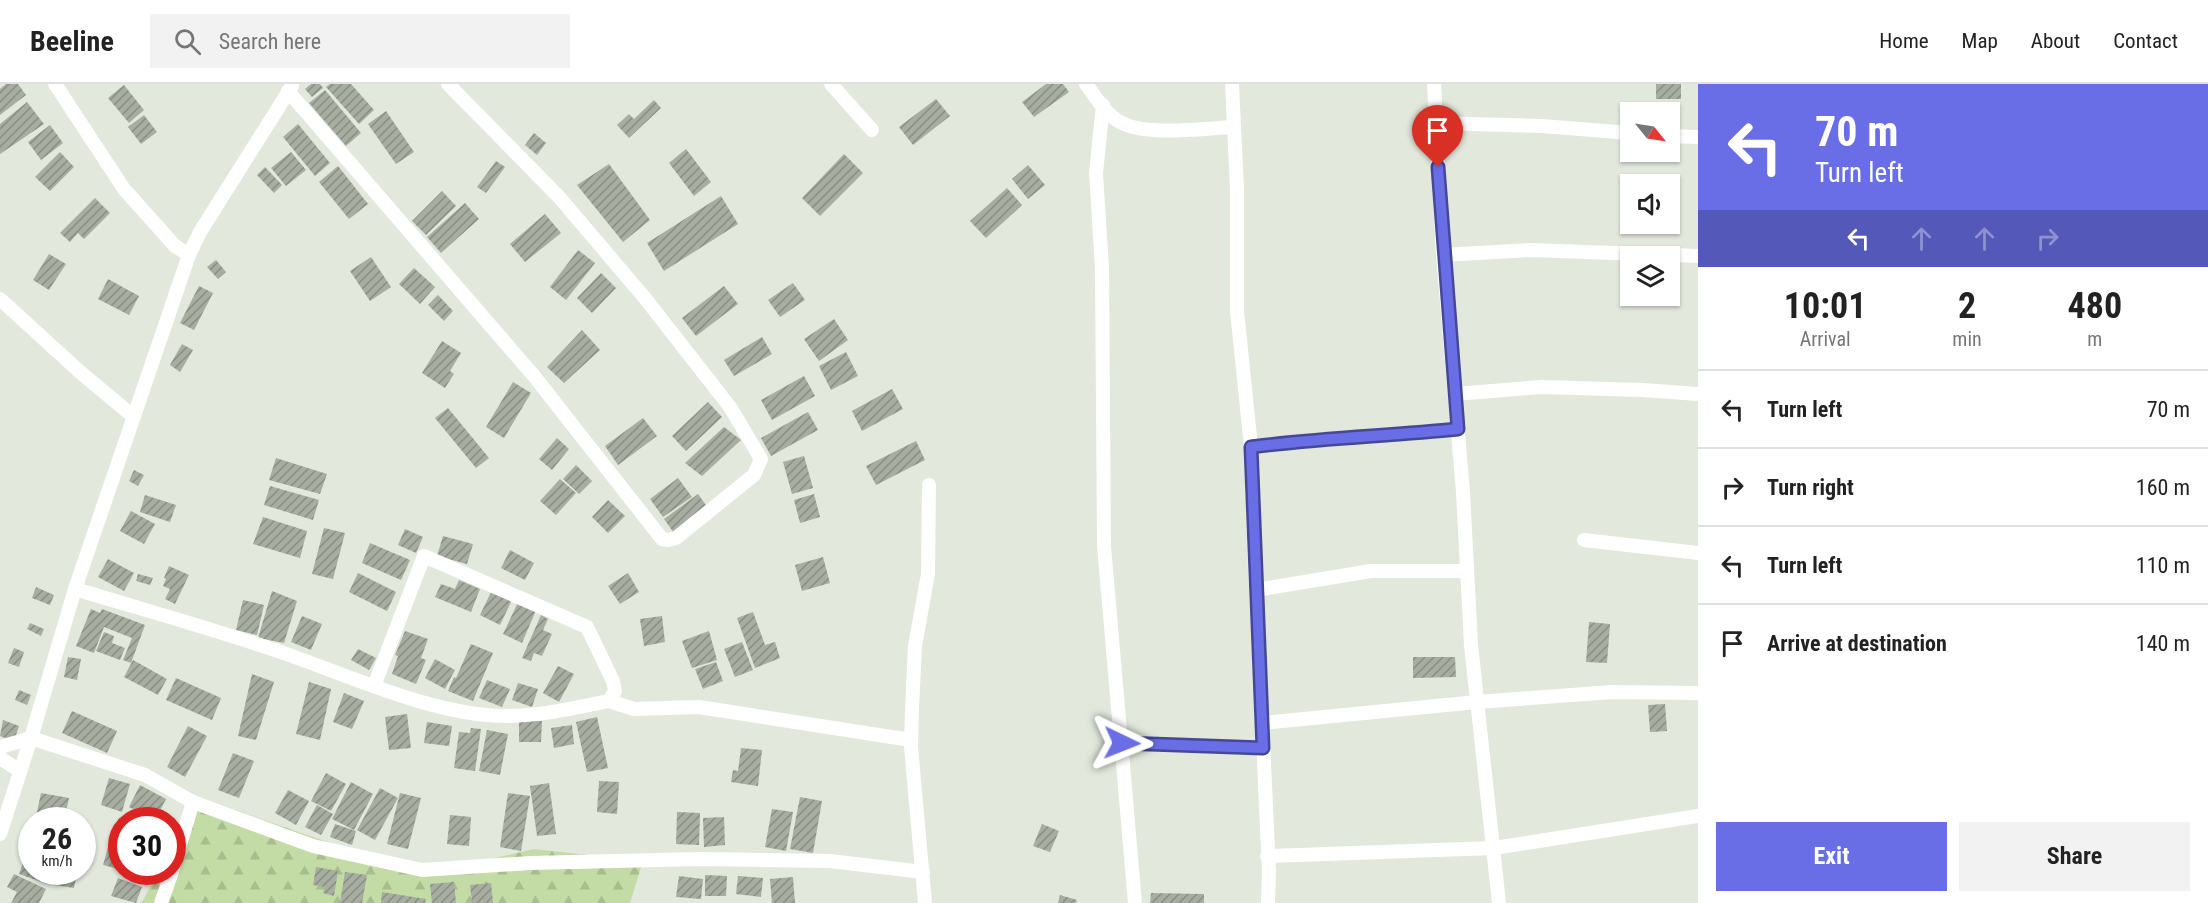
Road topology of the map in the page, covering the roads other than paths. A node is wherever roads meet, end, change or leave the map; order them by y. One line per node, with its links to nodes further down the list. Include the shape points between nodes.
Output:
1 (55, 84): 15 (street, via 124,189 175,246)
2 (448, 84): 7 (street, via 559,197 644,297 730,407 761,459 754,475 676,538 662,539 534,376)
3 (831, 84): 11 (street)
4 (1086, 84): 8 (street)
5 (1232, 84): 10 (street)
6 (1434, 84): 9 (street)
7 (290, 87): 15 (street)
8 (1102, 105): 10 (street, via 1118,121 1135,128); 37 (street, via 1096,173 1102,268 1104,546)
9 (1436, 123): 12 (street); 16 (street)
10 (1234, 127): 23 (street, via 1237,311)
11 (872, 130)
12 (1620, 132)
13 (1680, 136): 14 (street)
14 (1698, 137)
15 (189, 255): 21 (street)
16 (1443, 255): 17 (street, via 1530,250); 19 (street)
17 (1698, 256)
18 (0, 299): 21 (street)
19 (1455, 394): 20 (street, via 1541,387); 22 (street)
20 (1698, 394)
21 (134, 417): 28 (street)
22 (1458, 429): 23 (street); 27 (street)
23 (1251, 447): 29 (street)
24 (928, 485): 36 (street, via 928,574 915,646)
25 (1584, 540): 26 (street)
26 (1698, 552)
27 (1467, 571): 29 (street, via 1371,571); 33 (street)
28 (75, 589): 30 (street, via 290,655); 35 (street)
29 (1256, 590): 34 (street)
30 (374, 686): 32 (street, via 454,710 505,716); 32 (street, via 424,556 587,627 613,681 615,691)
31 (1698, 693): 33 (street, via 1612,692)
32 (609, 700): 36 (street, via 634,709 699,707)
33 (1477, 702): 34 (street); 46 (street)
34 (1262, 723): 39 (street)
35 (31, 738): 38 (street); 41 (street); 42 (street, via 145,775)
36 (911, 740): 48 (street)
37 (1122, 743): 39 (street); 52 (street)
38 (0, 747)
39 (1263, 748): 47 (street)
40 (0, 758): 41 (street)
41 (20, 771): 45 (street)
42 (193, 802): 44 (street); 48 (street, via 313,846 422,870 700,859 830,861)
43 (1698, 816): 46 (street)
44 (186, 825)
45 (0, 834)
46 (1494, 848): 47 (street); 54 (street)
47 (1267, 856): 53 (street)
48 (923, 872): 51 (street)
49 (167, 885): 50 (street)
50 (161, 903)
51 (925, 903)
52 (1135, 903)
53 (1268, 903)
54 (1499, 903)

